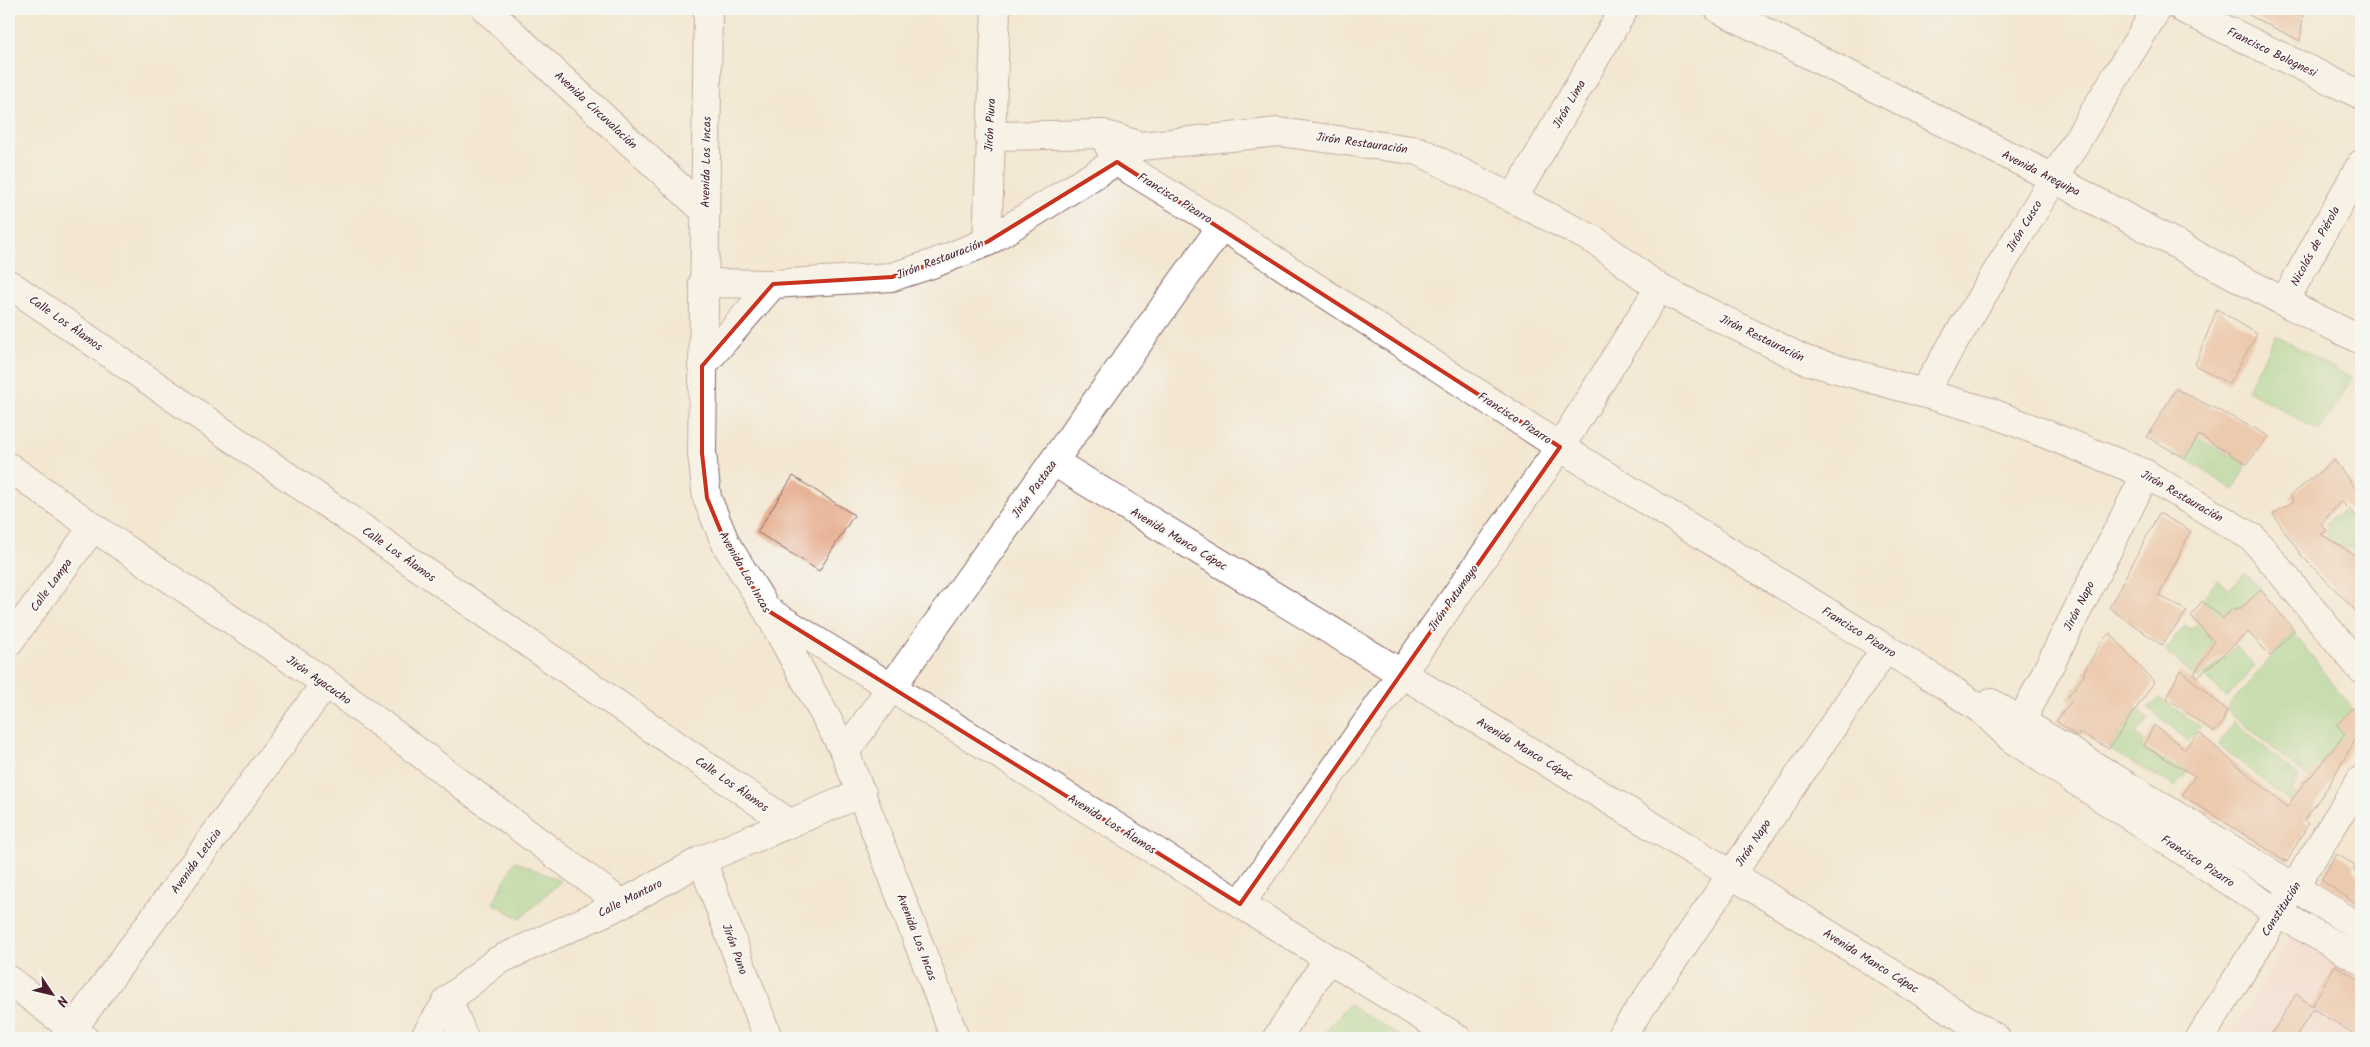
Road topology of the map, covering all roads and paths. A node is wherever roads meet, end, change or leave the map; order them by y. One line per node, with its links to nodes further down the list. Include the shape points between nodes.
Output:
1 (486, 9): 16 (street, Avenida Circuvalación)
2 (708, 9): 16 (street, Avenida Los Incas)
3 (996, 9): 10 (street, Jirón Piura)
4 (1624, 9): 15 (street, Jirón Lima)
5 (1719, 9): 14 (street, Avenida Arequipa)
6 (2158, 9): 14 (street, Jirón Cusco)
7 (2183, 9): 8 (street, Francisco Bolognesi)
8 (2361, 95)
9 (1103, 134): 10 (street, Jirón Restauración); 11 (street, Jirón Restauración); 12 (street)
10 (990, 136): 18 (street, Jirón Piura)
11 (1141, 146): 12 (street, Jirón Restauración); 15 (street, Jirón Restauración, via 1279,132 1419,151)
12 (1117, 162): 17 (street, Francisco Pizarro); 18 (street, Jirón Restauración)
13 (2361, 164): 23 (street, Nicolás de Piérola)
14 (2053, 178): 23 (street, Avenida Arequipa); 26 (street, Jirón Cusco)
15 (1513, 199): 22 (street, Jirón Restauración, via 1596,240)
16 (705, 210): 19 (street, Avenida Los Incas)
17 (1222, 226): 27 (street, Francisco Pizarro); 28 (street, Jirón Pastaza)
18 (987, 242): 21 (street, Jirón Restauración, via 892,277)
19 (703, 283): 21 (street, Jirón Restauración); 25 (street, Avenida Los Incas)
20 (9, 284): 43 (street, Calle Los Álamos)
21 (772, 284): 25 (street)
22 (1659, 288): 26 (street, Jirón Restauración, via 1805,360); 27 (street, Jirón Putumayo)
23 (2284, 302): 24 (street, Avenida Arequipa)
24 (2361, 340)
25 (702, 366): 32 (street, Avenida Los Incas, via 702,453 707,498 726,544)
26 (1923, 393): 30 (street, Jirón Restauración, via 1990,412)
27 (1560, 447): 34 (street, Francisco Pizarro); 36 (street, Jirón Putumayo)
28 (1054, 462): 36 (street, Avenida Manco Cápac); 38 (street, Jirón Pastaza)
29 (9, 467): 31 (street, Jirón Ayacucho)
30 (2146, 474): 35 (street, Jirón Restauración, via 2253,538); 39 (street, Jirón Napo)
31 (93, 527): 33 (street, Calle Lampa); 37 (street, Jirón Ayacucho)
32 (767, 610): 38 (street, Avenida Los Álamos); 40 (street, Avenida Los Incas)
33 (9, 642)
34 (1886, 648): 39 (street, Francisco Pizarro, via 1943,684 1989,701); 45 (street, Jirón Napo)
35 (2361, 669)
36 (1400, 673): 45 (street, Avenida Manco Cápac); 48 (street, Jirón Putumayo)
37 (326, 683): 47 (street, Jirón Ayacucho); 55 (street, Avenida Leticia)
38 (892, 687): 40 (street, Jirón Pastaza); 48 (street, Avenida Los Álamos)
39 (2016, 730): 46 (street, Francisco Pizarro); 49 (street, Francisco Pizarro)
40 (845, 752): 42 (street, Avenida Los Incas)
41 (2361, 780): 46 (street, Constitución)
42 (862, 793): 43 (street, Calle Mantaro); 59 (street, Avenida Los Incas)
43 (789, 824): 44 (street, Calle Mantaro)
44 (702, 860): 47 (street, Calle Mantaro); 58 (street, Jirón Puno)
45 (1731, 874): 62 (street, Jirón Napo); 63 (street, Avenida Manco Cápac)
46 (2296, 887): 49 (street, Constitución); 50 (street, Francisco Pizarro)
47 (622, 904): 54 (street, Calle Mantaro, via 497,961)
48 (1240, 904): 51 (street, Avenida Los Álamos)
49 (2278, 913): 52 (street, Francisco Pizarro); 64 (street, Constitución)
50 (2361, 928)
51 (1328, 958): 60 (street); 61 (street, Avenida Los Álamos)
52 (2361, 960)
53 (9, 980): 55 (street)
54 (448, 1000): 56 (street, Calle Mantaro); 57 (street)
55 (75, 1035)
56 (424, 1038)
57 (464, 1038)
58 (768, 1038)
59 (955, 1038)
60 (1277, 1038)
61 (1457, 1038)
62 (1620, 1038)
63 (1996, 1038)
64 (2200, 1038)

